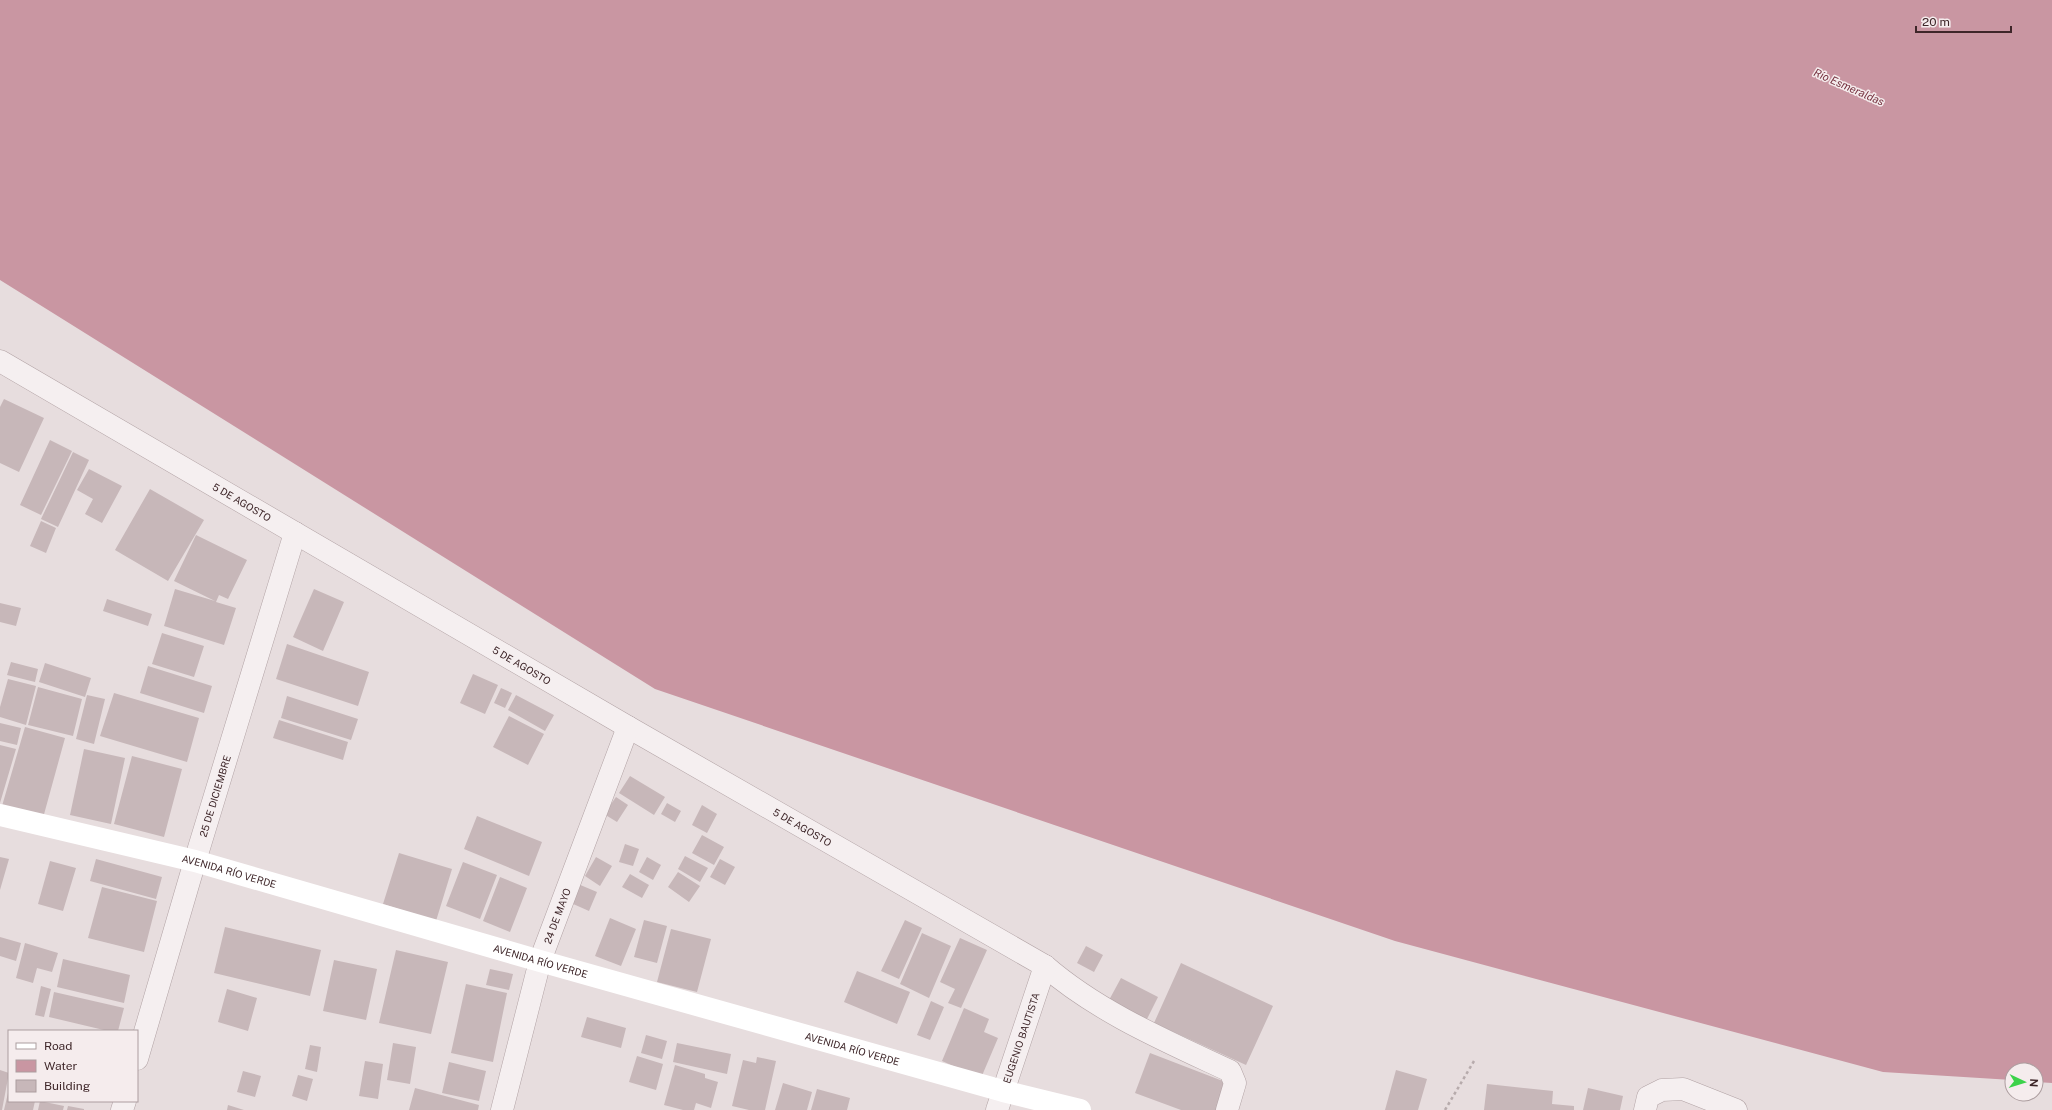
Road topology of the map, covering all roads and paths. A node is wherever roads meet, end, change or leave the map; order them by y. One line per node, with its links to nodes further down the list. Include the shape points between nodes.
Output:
1 (0, 361): 2 (street, 5 DE AGOSTO)
2 (295, 534): 3 (street, 5 DE AGOSTO); 5 (street, 25 DE DICIEMBRE)
3 (628, 727): 6 (street, 24 DE MAYO); 7 (street, 5 DE AGOSTO)
4 (0, 815): 5 (main road, AVENIDA RÍO VERDE)
5 (195, 861): 6 (main road, AVENIDA RÍO VERDE); 8 (street, 25 DE DICIEMBRE)
6 (540, 961): 10 (main road, AVENIDA RÍO VERDE); 11 (street, 24 DE MAYO)
7 (1045, 966): 10 (street, EUGENIO BAUTISTA); 13 (street, 5 DE AGOSTO, via 1064,983 1140,1028 1230,1071 1235,1083)
8 (138, 1056)
9 (1474, 1061): 14 (path)
10 (1000, 1101): 12 (main road, AVENIDA RÍO VERDE)
11 (502, 1110)
12 (1080, 1110)
13 (1227, 1110)
14 (1445, 1110)
15 (1645, 1110): 16 (street, via 1648,1097 1662,1090 1683,1089)
16 (1736, 1110)

